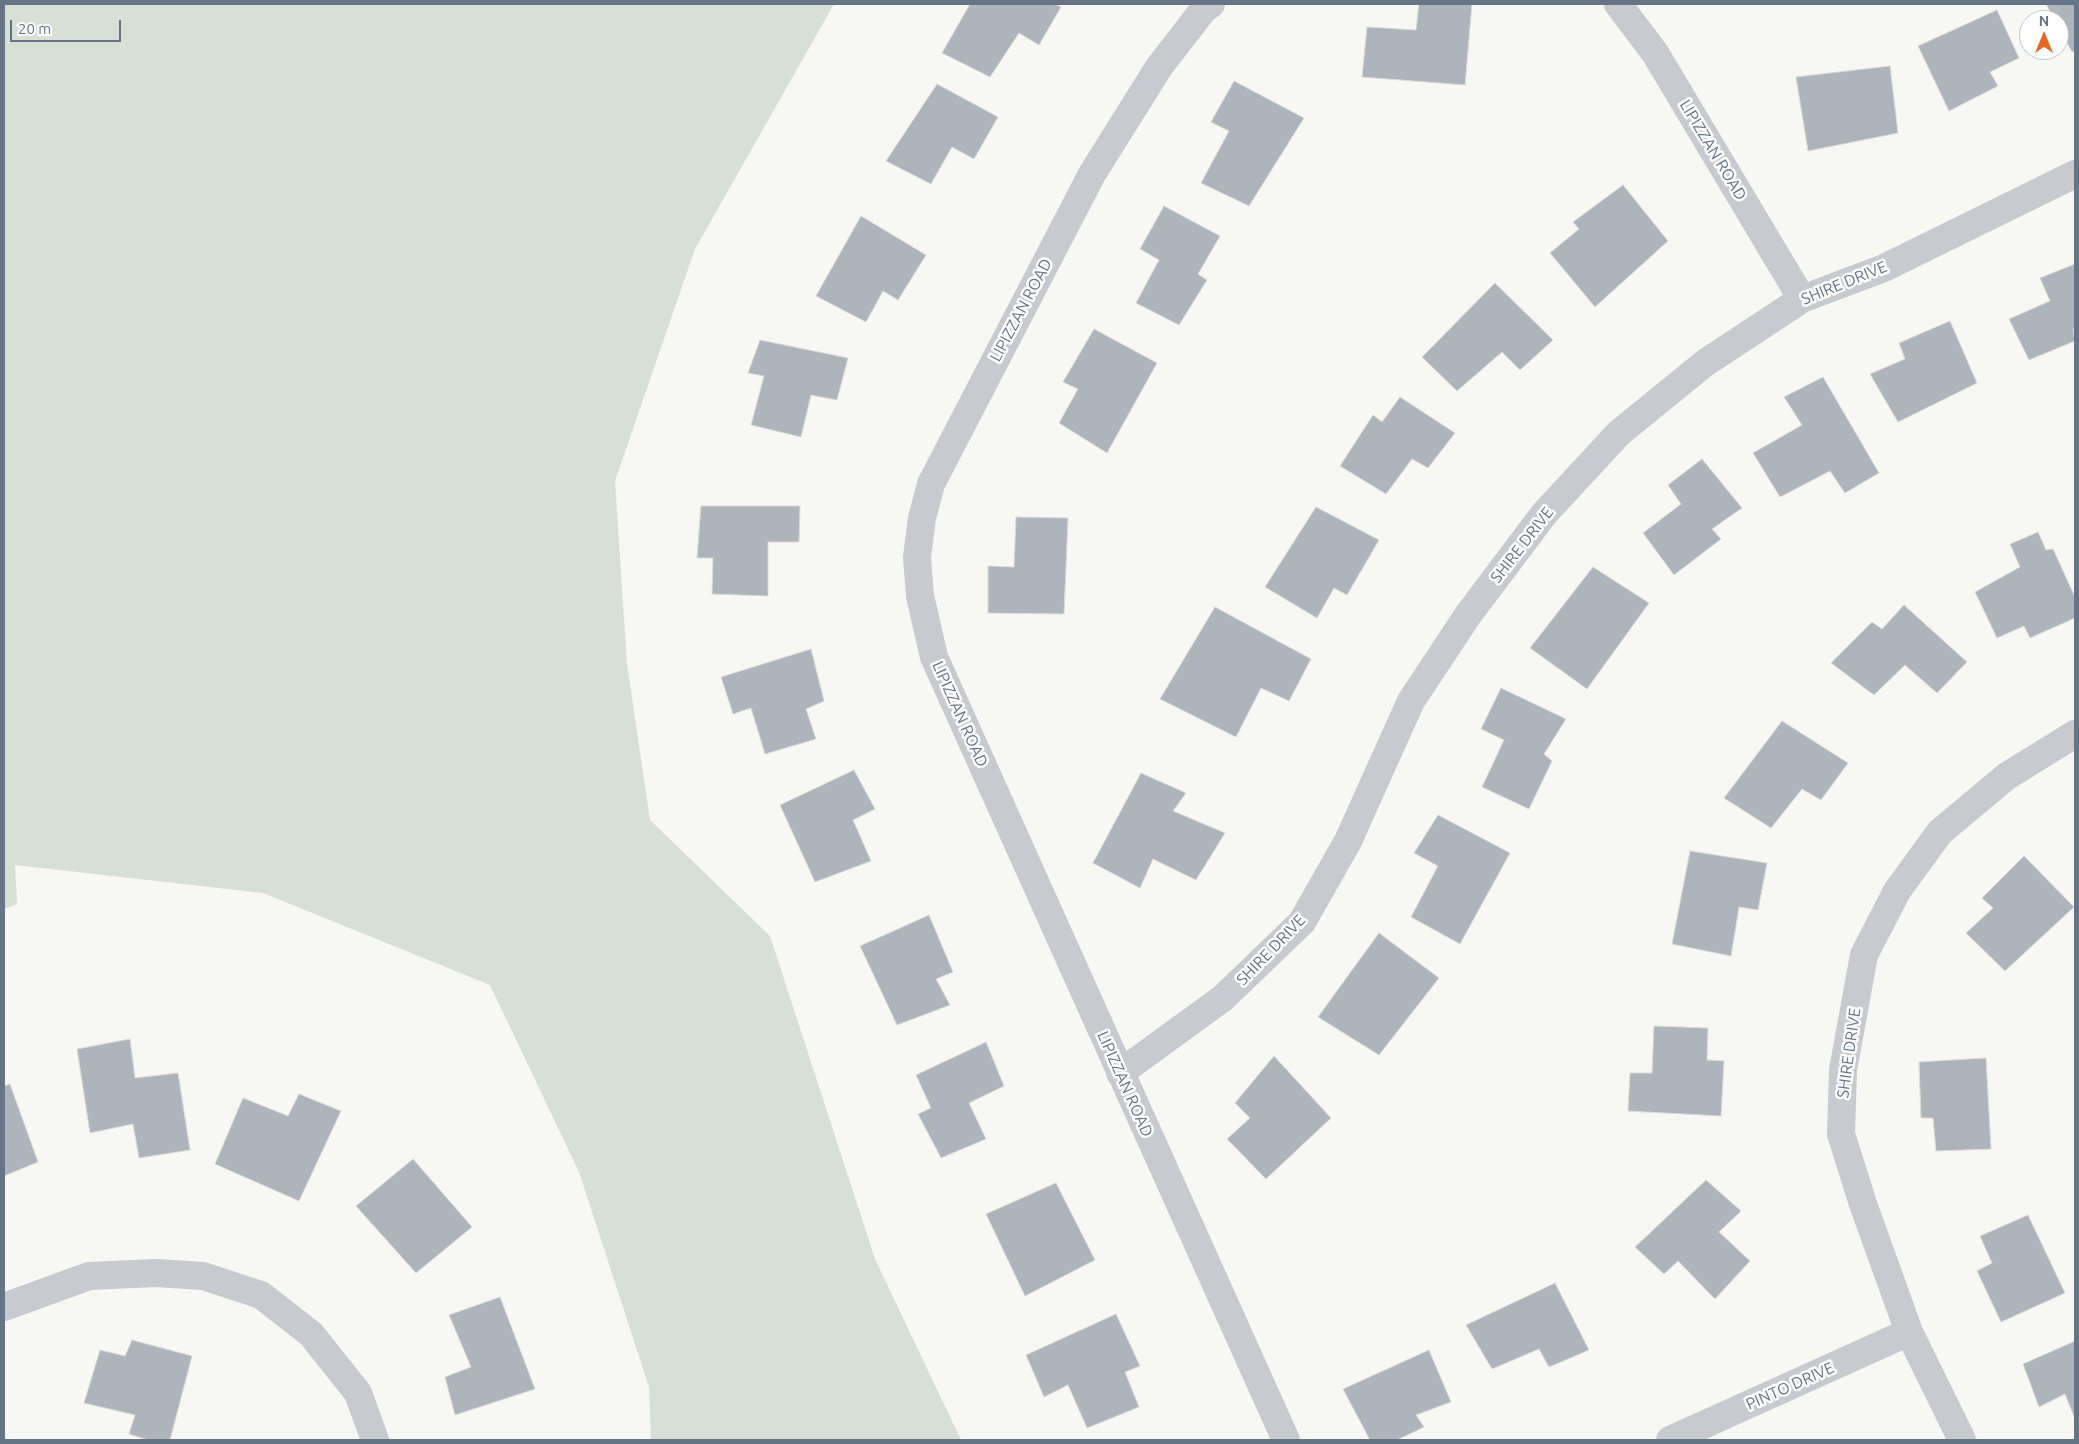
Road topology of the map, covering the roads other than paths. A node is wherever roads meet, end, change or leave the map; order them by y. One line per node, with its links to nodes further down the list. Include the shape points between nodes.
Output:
1 (1210, 4): 6 (street, LIPIZZAN ROAD, via 1159,68 1092,174 931,484 917,557 920,596 934,657)
2 (1618, 4): 4 (street, LIPIZZAN ROAD, via 1655,53)
3 (2075, 174): 4 (street, SHIRE DRIVE, via 1884,268)
4 (1802, 299): 6 (street, SHIRE DRIVE, via 1705,363 1619,433 1544,514 1468,614 1411,701 1348,841 1302,922 1223,998)
5 (2075, 734): 8 (street, SHIRE DRIVE, via 2007,776 1940,832 1897,891 1864,955 1844,1070 1841,1134)
6 (1120, 1074): 10 (street, LIPIZZAN ROAD)
7 (4, 1307): 9 (street, via 89,1276 108,1275 156,1273 203,1276 261,1295 311,1334 358,1393)
8 (1910, 1332): 11 (street, PINTO DRIVE); 12 (street, SHIRE DRIVE)
9 (375, 1440)
10 (1286, 1440)
11 (1670, 1440)
12 (1962, 1440)

